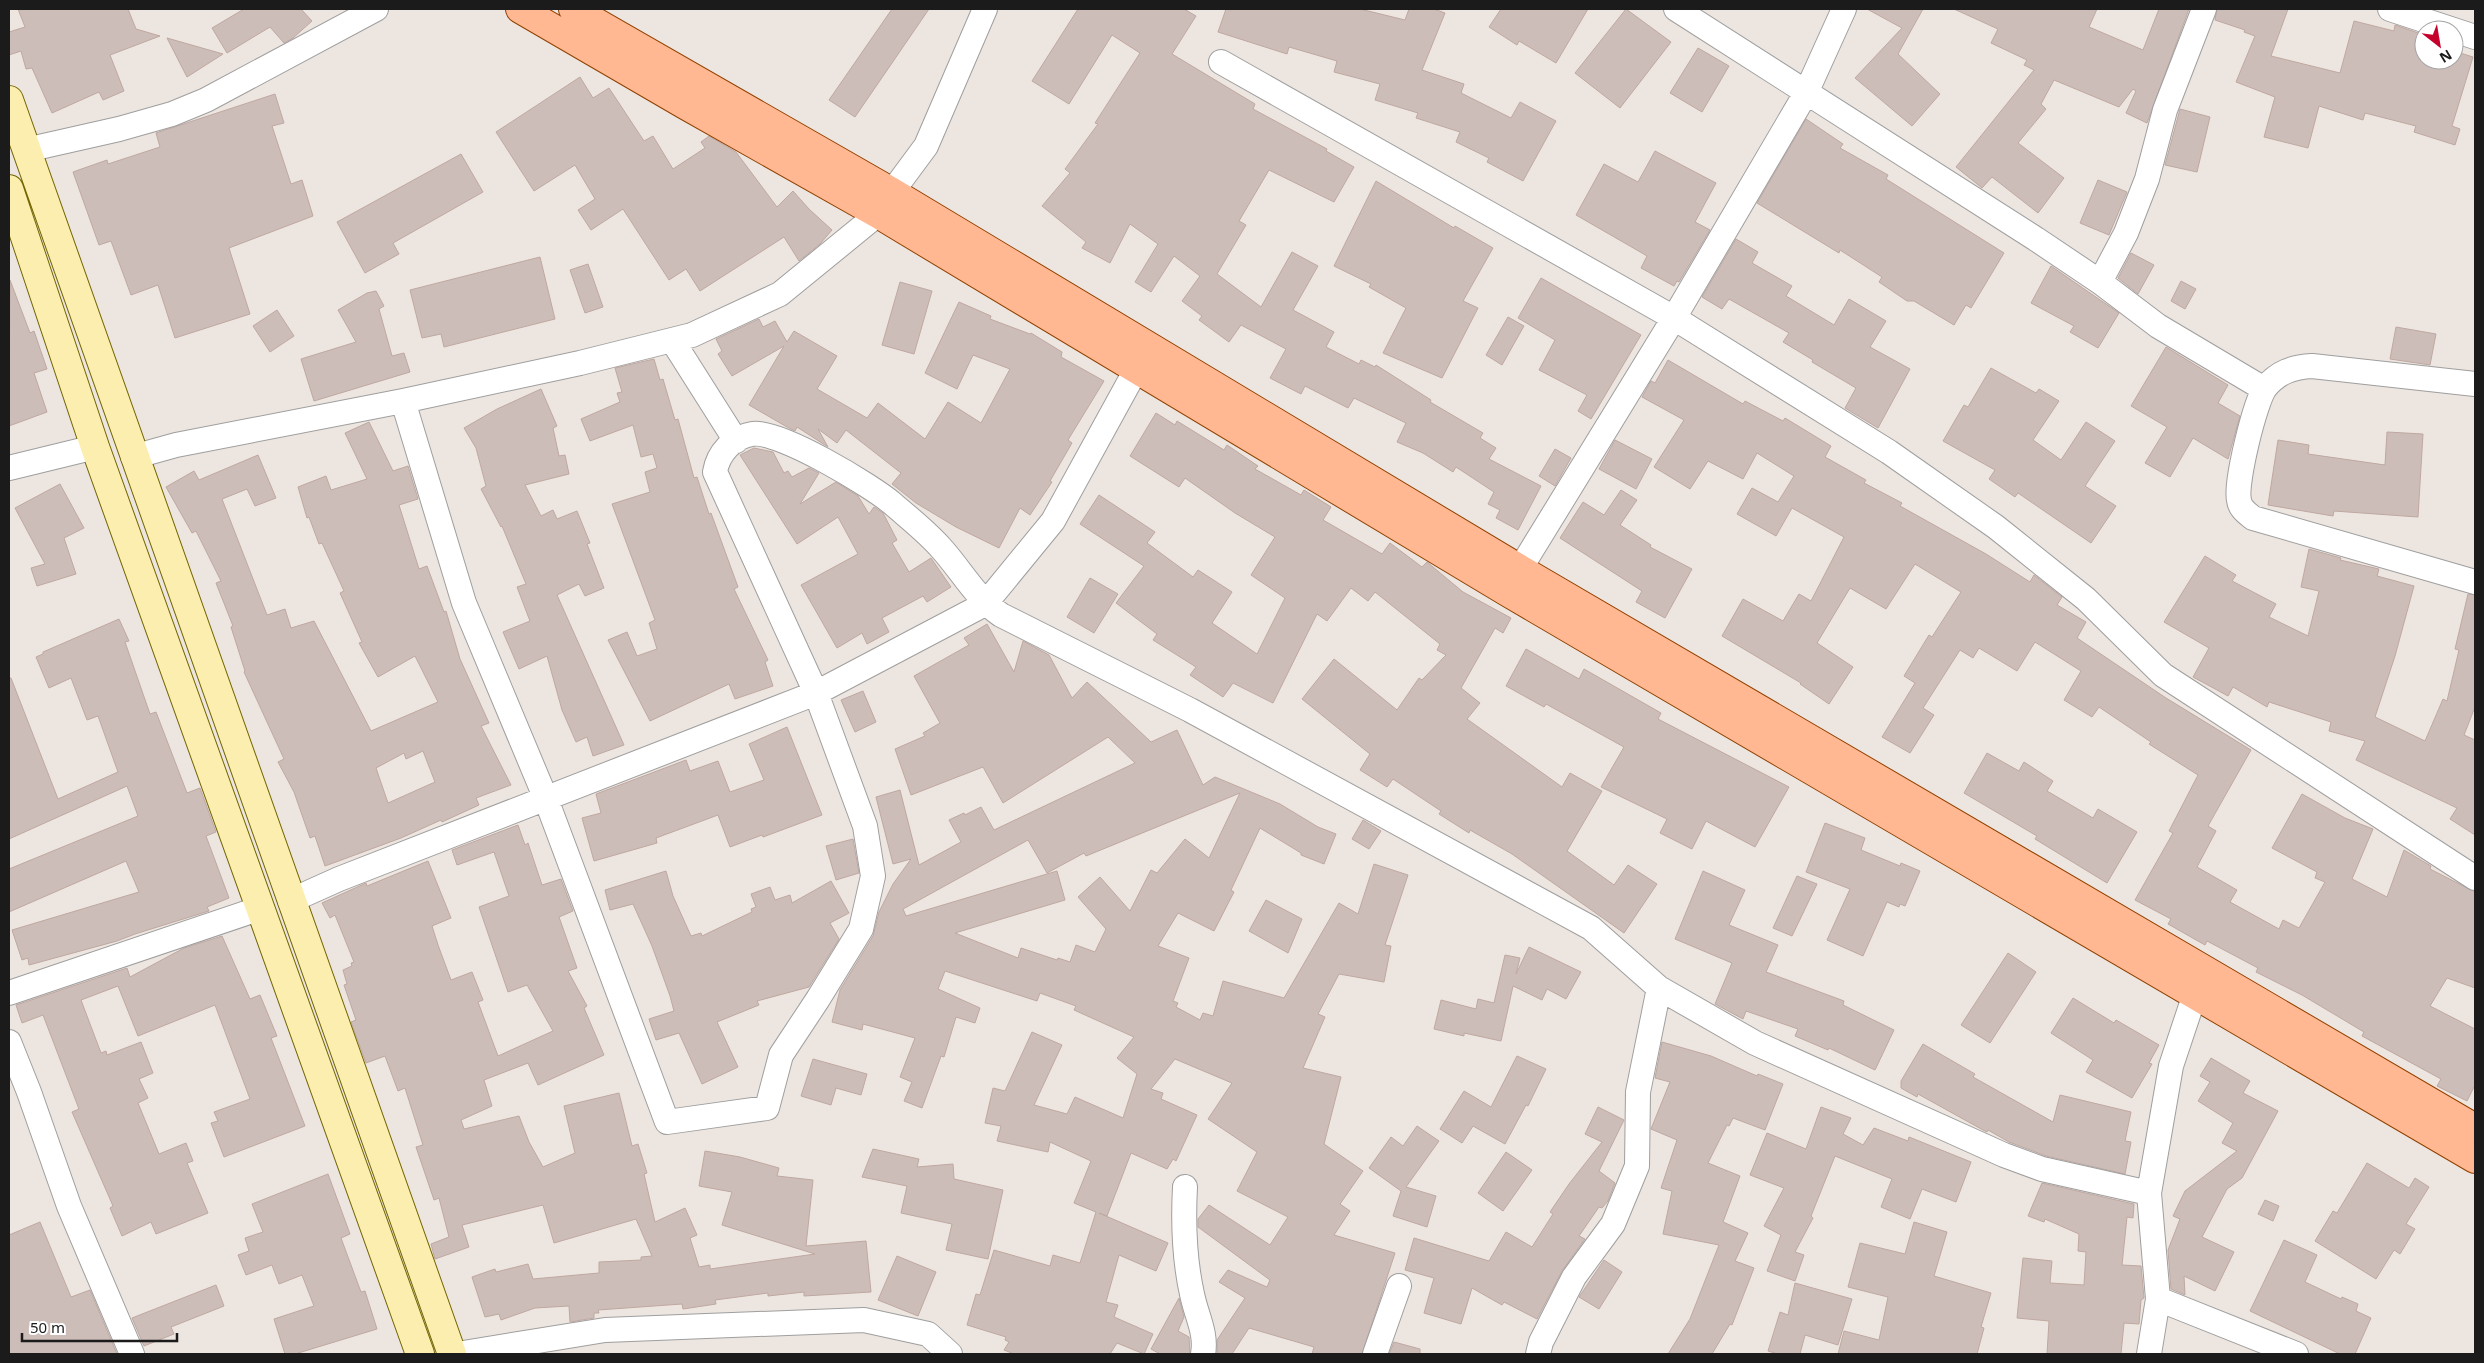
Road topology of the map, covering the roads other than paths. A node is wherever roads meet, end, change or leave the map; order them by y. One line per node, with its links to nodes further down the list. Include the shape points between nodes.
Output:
1 (376, 9): 13 (street, via 206,100 172,114)
2 (520, 9): 15 (main road, via 685,105)
3 (573, 9): 15 (main road)
4 (985, 9): 15 (street, via 926,146)
5 (1676, 9): 11 (street)
6 (1844, 9): 11 (street)
7 (2204, 9): 17 (street, via 2165,110 2147,179 2126,232)
8 (2390, 9): 9 (street)
9 (2475, 36)
10 (1221, 62): 18 (street)
11 (1806, 93): 17 (street); 18 (street)
12 (9, 100): 13 (main road)
13 (26, 150): 26 (main road)
14 (9, 189): 16 (main road)
15 (885, 203): 19 (street, via 780,294 692,335); 20 (main road); 28 (main road)
16 (17, 240): 25 (main road)
17 (2100, 282): 22 (street, via 2158,326)
18 (1674, 318): 28 (street); 35 (street, via 1904,463 1996,527 2086,599 2163,675)
19 (672, 340): 23 (street); 24 (street)
20 (1137, 368): 30 (street, via 1053,521); 40 (main road, via 1498,586)
21 (2475, 384): 22 (street, via 2312,366 2294,367)
22 (2264, 389): 29 (street, via 2252,422 2238,486 2242,509 2253,518)
23 (403, 401): 26 (street, via 176,445); 34 (street, via 464,603)
24 (736, 441): 30 (street, via 754,433 775,438 844,470 892,503 940,547); 31 (street, via 717,460 715,472 718,482)
25 (95, 447): 27 (street); 33 (main road)
26 (133, 457): 32 (main road)
27 (9, 468)
28 (1520, 569): 42 (main road)
29 (2475, 582)
30 (986, 604): 31 (street); 38 (street, via 1014,622 1190,710 1591,928)
31 (816, 692): 34 (street); 34 (street, via 865,826 873,876 861,929 781,1055 767,1108 667,1122)
32 (218, 696): 33 (main road); 36 (main road)
33 (188, 707): 37 (main road)
34 (546, 799): 36 (street)
35 (2475, 878)
36 (290, 901): 44 (main road)
37 (261, 908): 39 (street); 45 (main road)
38 (1660, 988): 47 (street, via 1755,1043 2004,1155 2042,1169); 57 (street, via 1638,1092 1637,1166 1613,1224 1574,1277)
39 (9, 993)
40 (2195, 994): 43 (main road); 47 (street, via 2171,1066)
41 (9, 1042): 50 (street, via 30,1092 69,1206)
42 (2475, 1128)
43 (2475, 1159)
44 (387, 1172): 45 (main road); 52 (main road)
45 (358, 1184): 51 (main road)
46 (1185, 1187): 55 (street, via 1184,1250 1192,1296 1205,1341)
47 (2149, 1193): 49 (street)
48 (1399, 1286): 56 (street)
49 (2158, 1299): 58 (street); 59 (street)
50 (132, 1354)
51 (420, 1354)
52 (452, 1354)
53 (457, 1354): 54 (street, via 605,1330 864,1320 928,1334)
54 (950, 1354)
55 (1203, 1354)
56 (1375, 1354)
57 (1538, 1354)
58 (2149, 1354)
59 (2296, 1354)

